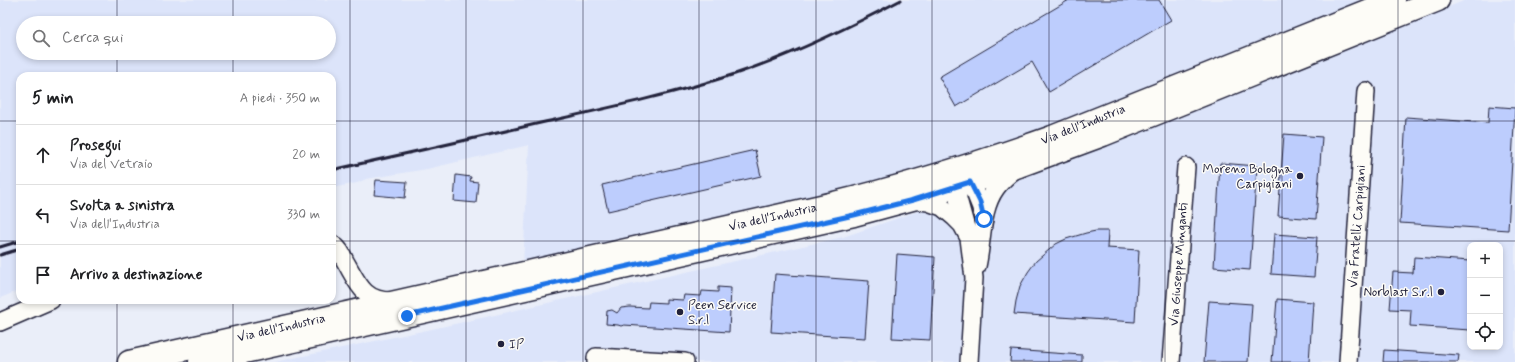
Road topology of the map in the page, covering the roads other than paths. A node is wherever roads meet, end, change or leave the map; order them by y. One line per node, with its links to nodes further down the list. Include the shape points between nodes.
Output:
1 (1394, 0): 6 (main road, Via dell'Industria, via 1052,137)
2 (1438, 0): 4 (main road, Via dell'Industria)
3 (1366, 91): 21 (street, Via Fratelli Carpigiani)
4 (1019, 166): 6 (main road, Via dell'Industria); 8 (street, via 996,188)
5 (1186, 167): 20 (street, Via Giuseppe Minganti)
6 (962, 180): 7 (main road, Via dell'Industria); 8 (street, via 980,202); 9 (street, via 958,199); 12 (main road, Via dell'Industria, via 916,182 830,204)
7 (913, 200): 9 (street, via 942,207 962,225); 16 (main road, Via dell'Industria)
8 (984, 219): 11 (street, via 981,251)
9 (969, 238): 11 (street)
10 (336, 247): 12 (street, via 363,292 373,299)
11 (974, 278): 19 (street)
12 (397, 301): 15 (main road, Via dell'Industria)
13 (42, 304): 14 (street)
14 (0, 322)
15 (129, 362)
16 (200, 362)
17 (596, 362): 18 (street, via 596,357)
18 (685, 362)
19 (969, 362)
20 (1171, 362)
21 (1348, 362)

